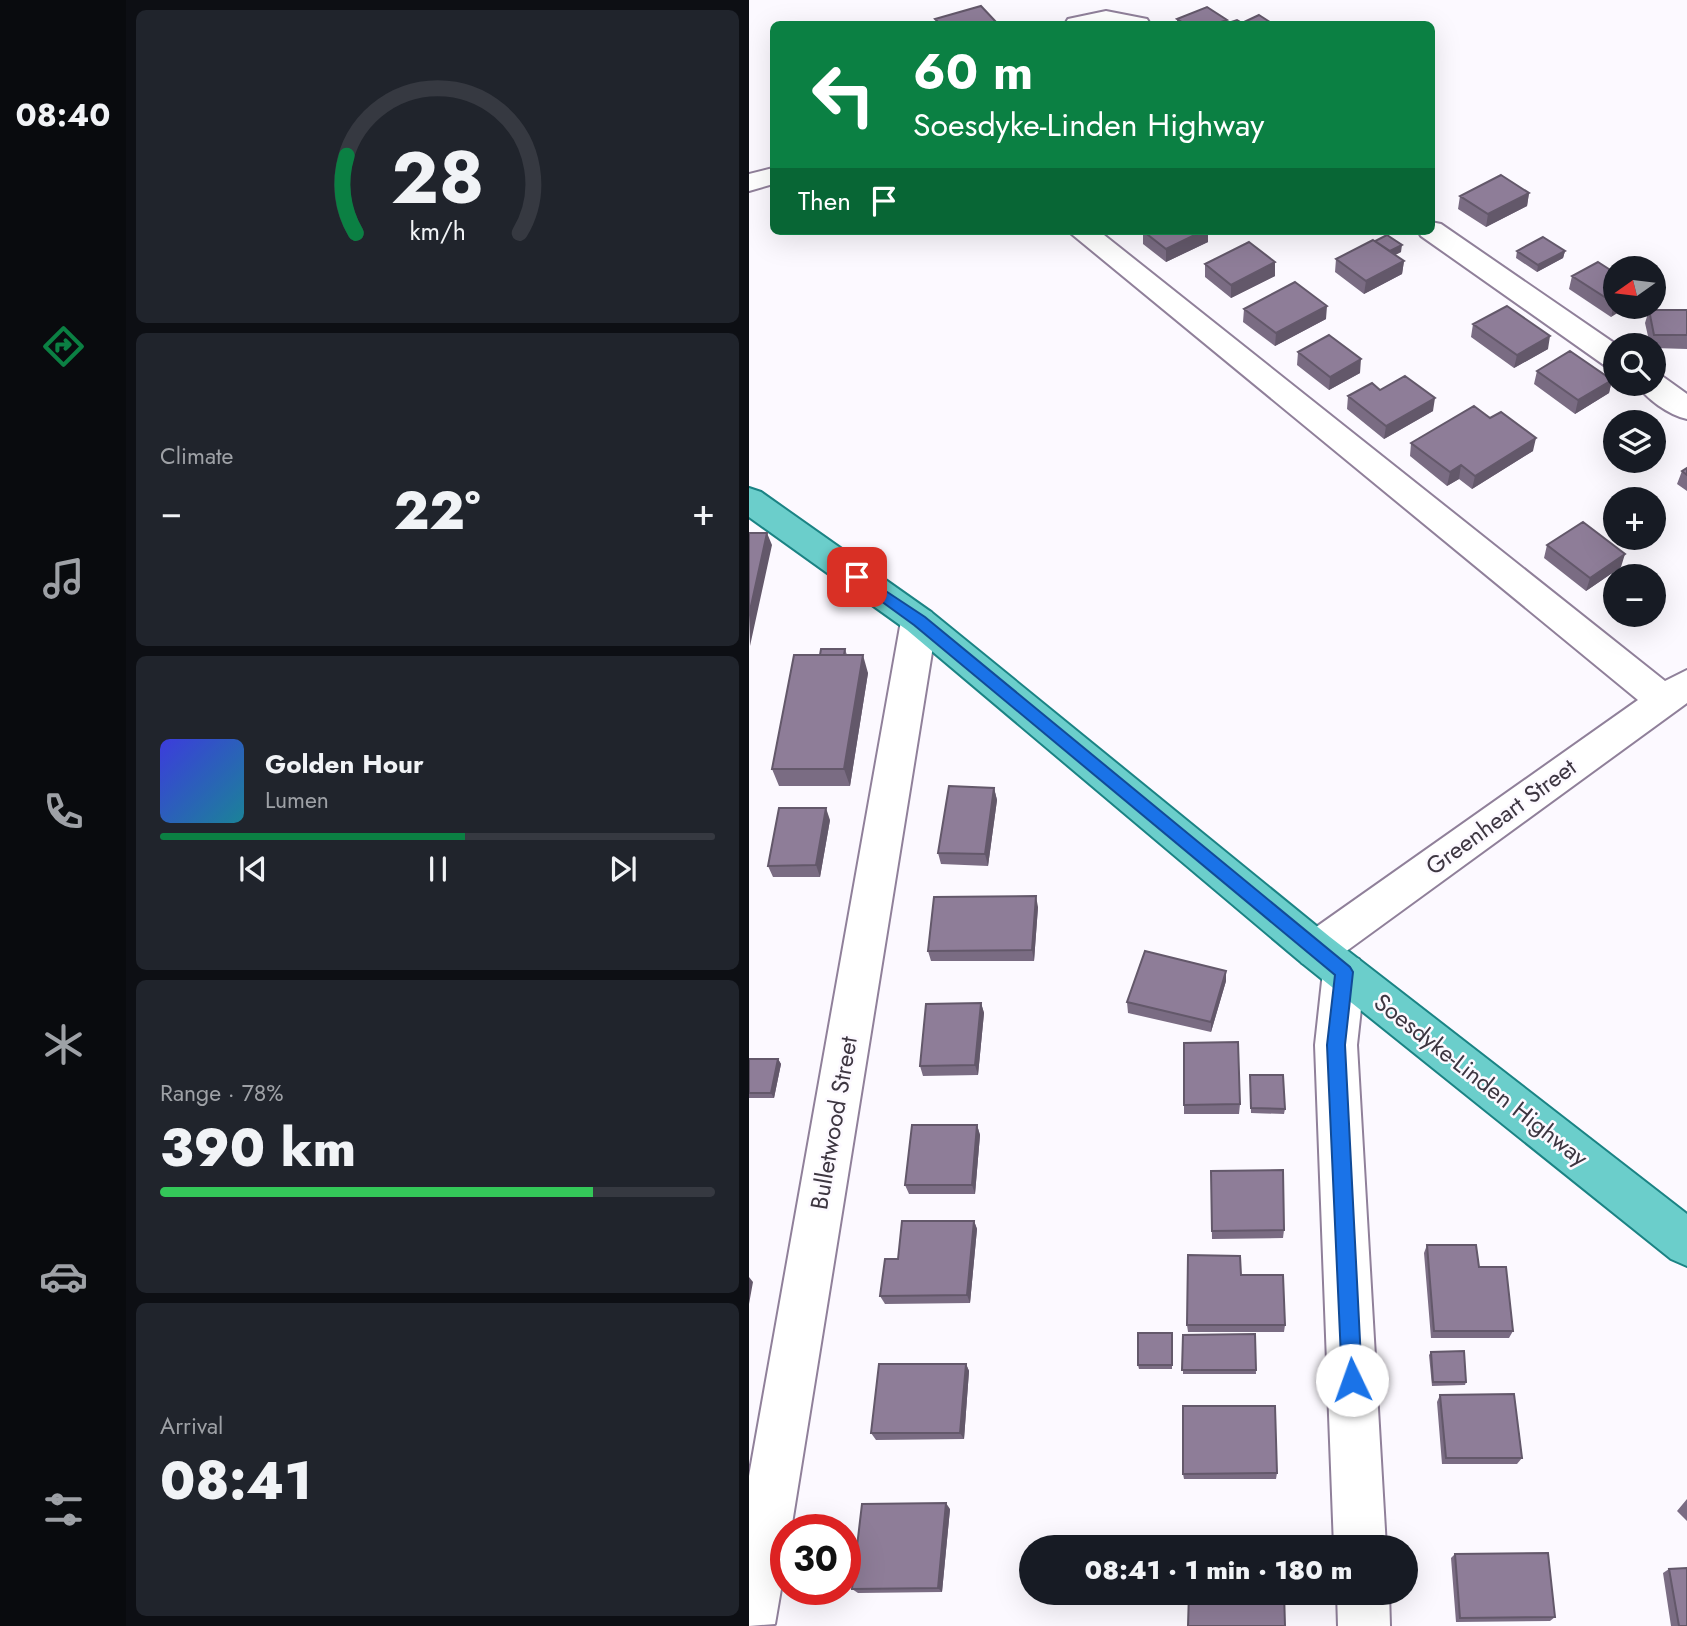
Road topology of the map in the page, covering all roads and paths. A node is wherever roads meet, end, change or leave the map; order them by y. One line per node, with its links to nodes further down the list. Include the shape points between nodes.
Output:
1 (1092, 21): 2 (street)
2 (1122, 21)
3 (770, 177): 4 (street)
4 (749, 183)
5 (1435, 233): 7 (street)
6 (1087, 235): 12 (street)
7 (1603, 350)
8 (1666, 393): 9 (street)
9 (1687, 408)
10 (750, 502): 11 (main road, Soesdyke-Linden Highway)
11 (919, 621): 13 (main road, Soesdyke-Linden Highway); 17 (street, Bulletwood Street)
12 (1675, 692): 13 (street, Greenheart Street)
13 (1330, 961): 14 (main road, Soesdyke-Linden Highway); 15 (street)
14 (1687, 1243)
15 (1359, 1535)
16 (1363, 1605): 18 (street)
17 (749, 1624)
18 (1364, 1626)

